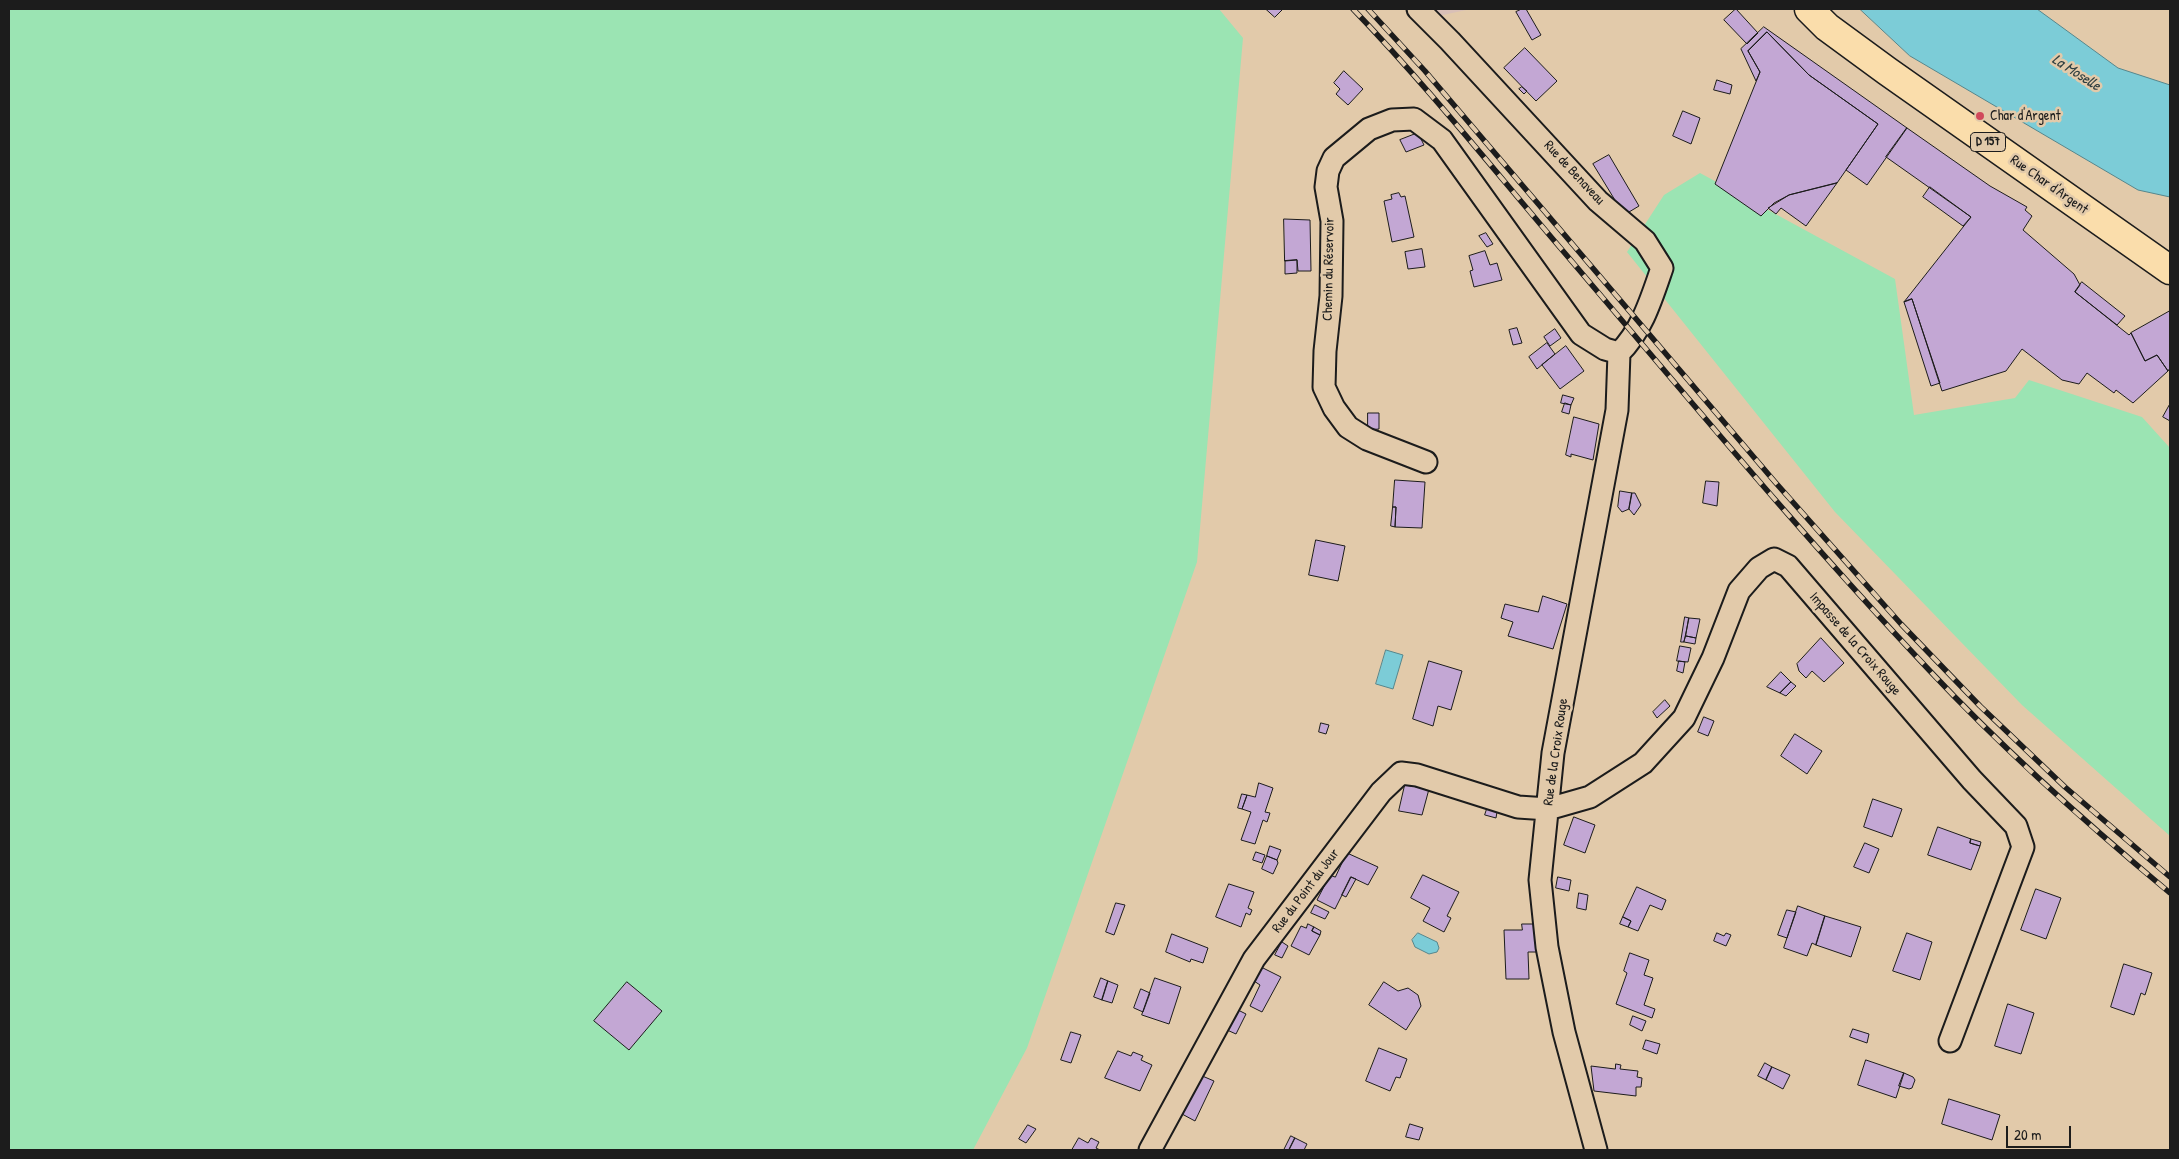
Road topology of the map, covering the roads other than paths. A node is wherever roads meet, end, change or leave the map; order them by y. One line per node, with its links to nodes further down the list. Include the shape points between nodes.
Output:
1 (1418, 9): 4 (street, Rue de Benaveau, via 1598,201 1645,241 1662,268 1647,310)
2 (1810, 9): 3 (main road, Rue Char d'Argent / D 157, via 1827,27 1887,71)
3 (2170, 270)
4 (1619, 353): 5 (street, Chemin du Réservoir, via 1605,349 1581,334 1442,140 1414,120 1392,120 1369,129 1334,158 1328,171 1326,187 1332,222 1331,296 1324,387 1348,427 1367,439); 6 (street, Rue de la Croix Rouge, via 1617,410 1553,753)
5 (1426, 462)
6 (1548, 809): 7 (street, Impasse de la Croix Rouge, via 1590,797 1643,763 1684,718 1713,658 1739,590 1759,568 1774,559 1788,566 1972,780 2016,826 2023,847); 8 (street, Rue du Point du Jour, via 1518,807 1401,773 1381,792 1254,958); 9 (street, Rue de la Croix Rouge, via 1540,880 1547,947 1564,1032)
7 (1950, 1041)
8 (1150, 1150)
9 (1596, 1150)

